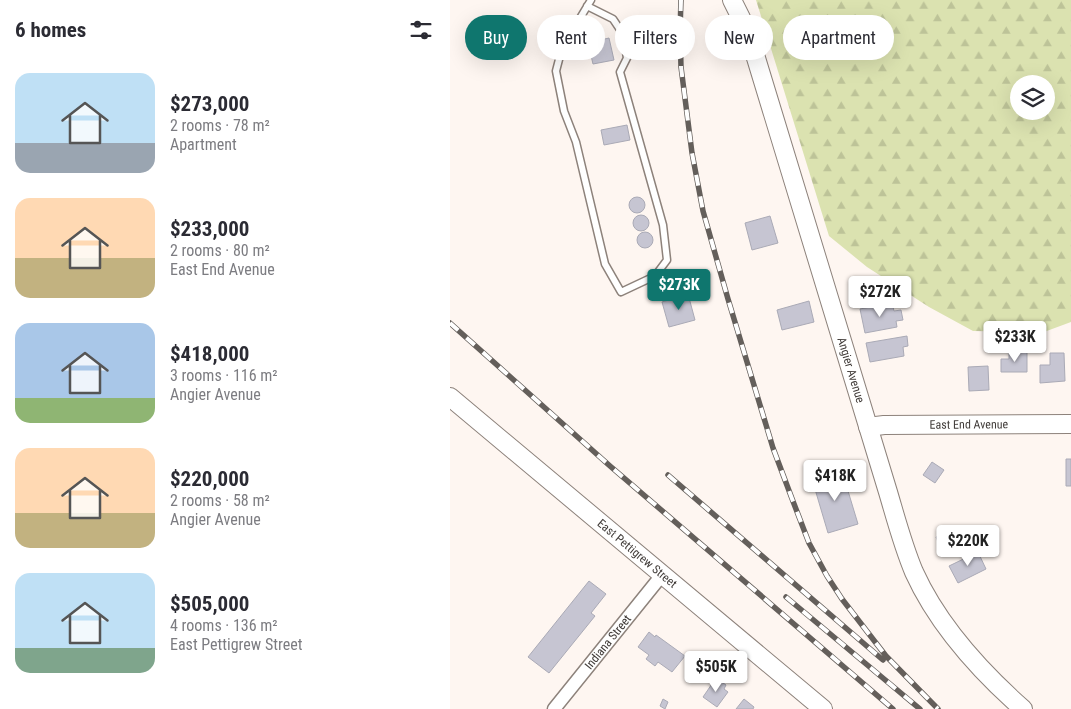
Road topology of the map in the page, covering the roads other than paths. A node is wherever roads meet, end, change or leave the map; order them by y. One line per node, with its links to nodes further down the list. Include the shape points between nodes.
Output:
1 (732, 0): 5 (main road, Angier Avenue, via 756,58)
2 (589, 3): 2 (lane, via 613,19 623,34 627,58 620,72 663,225 667,260 655,276 621,292 604,264 556,71 562,48)
3 (450, 397): 6 (main road, East Pettigrew Street)
4 (1071, 424): 5 (main road, East End Avenue, via 884,424)
5 (868, 427): 9 (main road, Angier Avenue, via 899,532 928,598 980,667)
6 (662, 575): 7 (street, Indiana Street); 8 (main road, East Pettigrew Street)
7 (554, 709)
8 (823, 709)
9 (1023, 709)

